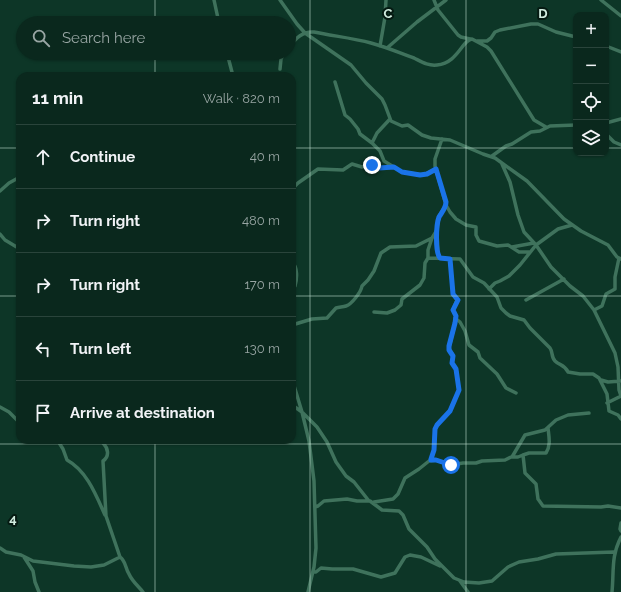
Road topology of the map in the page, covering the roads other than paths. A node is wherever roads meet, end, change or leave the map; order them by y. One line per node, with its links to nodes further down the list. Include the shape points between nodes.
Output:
1 (214, 0): 8 (street)
2 (280, 0): 9 (street)
3 (386, 0): 17 (street)
4 (434, 0): 7 (street)
5 (446, 0): 7 (street)
6 (602, 0): 10 (street)
7 (437, 8): 15 (street, via 458,35); 19 (street)
8 (217, 16)
9 (291, 16)
10 (621, 16)
11 (296, 23): 12 (street)
12 (305, 32): 14 (street); 17 (street, via 359,40); 26 (street, via 353,68 384,101)
13 (573, 36): 16 (street, via 531,24 500,30 487,41)
14 (296, 38)
15 (470, 39): 16 (street); 19 (street, via 452,59 438,65 427,65)
16 (476, 41): 30 (street, via 489,48 534,120)
17 (380, 46): 19 (street)
18 (609, 47): 20 (street)
19 (387, 48)
20 (621, 52)
21 (228, 60): 24 (street)
22 (281, 60): 23 (street)
23 (280, 69)
24 (232, 72)
25 (334, 82): 33 (street, via 345,115 350,118 360,134)
26 (390, 119): 32 (street, via 402,126 408,125 422,135); 33 (street)
27 (621, 119): 28 (street)
28 (609, 122)
29 (573, 125): 30 (street)
30 (546, 127): 35 (street, via 530,133)
31 (609, 137): 34 (street)
32 (442, 139): 35 (street); 38 (street, via 435,159)
33 (372, 143): 37 (street, via 380,151 384,162)
34 (621, 145)
35 (492, 156): 36 (street)
36 (501, 163): 43 (street, via 527,181); 47 (street, via 510,182 522,228)
37 (394, 167): 38 (street, via 402,172 420,175); 40 (street, via 362,167 352,164 343,170 318,170)
38 (436, 169): 42 (street)
39 (16, 179): 41 (street)
40 (296, 185)
41 (0, 191)
42 (446, 205): 44 (street); 49 (street, via 456,219 476,228 479,241)
43 (572, 225): 47 (street, via 558,229); 54 (street, via 608,245)
44 (437, 230): 46 (street); 52 (street)
45 (0, 234): 48 (street)
46 (432, 238): 51 (street); 63 (street, via 416,246 387,248 381,253 368,280 350,304 336,308 327,318)
47 (535, 244): 49 (street); 50 (street); 56 (street, via 548,264)
48 (16, 247)
49 (512, 247): 50 (street, via 520,252)
50 (530, 252): 58 (street, via 508,276)
51 (428, 258): 52 (street); 61 (street, via 422,282 402,299 401,305 387,313)
52 (440, 258): 53 (street)
53 (450, 259): 58 (street, via 460,259 473,277); 62 (street, via 453,294 458,300 453,310)
54 (620, 259): 60 (street, via 615,276 615,289 606,294 602,306)
55 (296, 272): 57 (street)
56 (564, 279): 59 (street); 60 (street)
57 (296, 282)
58 (489, 289): 64 (street, via 497,297 501,308 510,316 524,320 553,351 556,362 566,366 568,372 593,374)
59 (526, 300)
60 (594, 310): 65 (street, via 615,353)
61 (374, 312)
62 (456, 318): 67 (street, via 465,331 468,345 478,352 480,358 497,374 506,388); 80 (street, via 449,348 453,356 452,363 456,369 459,390 450,411 435,429)
63 (296, 324)
64 (601, 380): 65 (street); 68 (street, via 607,394)
65 (620, 381): 68 (street, via 621,396)
66 (296, 392): 71 (street)
67 (516, 393)
68 (607, 404): 73 (street, via 609,411)
69 (0, 407): 74 (street)
70 (296, 408): 71 (street)
71 (302, 412): 81 (street, via 317,427 346,476); 82 (street, via 310,451)
72 (589, 413): 75 (street, via 568,415 556,420)
73 (621, 418)
74 (16, 419)
75 (548, 428): 78 (street, via 550,439 546,453); 79 (street, via 525,435)
76 (60, 444): 84 (street, via 67,460 83,473)
77 (104, 444): 84 (street, via 108,454 103,460 102,468)
78 (523, 455): 79 (street); 83 (street, via 525,473 536,484 538,499 543,506)
79 (512, 457): 80 (street, via 506,460 451,465)
80 (431, 460): 81 (street, via 405,478 393,499)
81 (371, 502): 82 (street, via 339,499 324,501); 92 (street, via 382,510 396,510 401,513 409,529)
82 (315, 507): 93 (street, via 317,542)
83 (621, 508)
84 (106, 516): 91 (street)
85 (621, 523): 86 (street)
86 (621, 531)
87 (621, 538): 89 (street)
88 (0, 548): 90 (street)
89 (614, 552): 94 (street, via 556,554 508,566 492,581); 99 (street)
90 (24, 556): 91 (street, via 37,562 80,567 104,565); 95 (street, via 33,571)
91 (120, 557): 96 (street, via 125,562 133,582)
92 (443, 567): 93 (street, via 410,555 405,557 396,573 381,577 353,569 321,568); 94 (street)
93 (313, 572): 97 (street)
94 (460, 581): 98 (street)
95 (39, 592)
96 (143, 592)
97 (308, 592)
98 (468, 592)
99 (612, 592)

